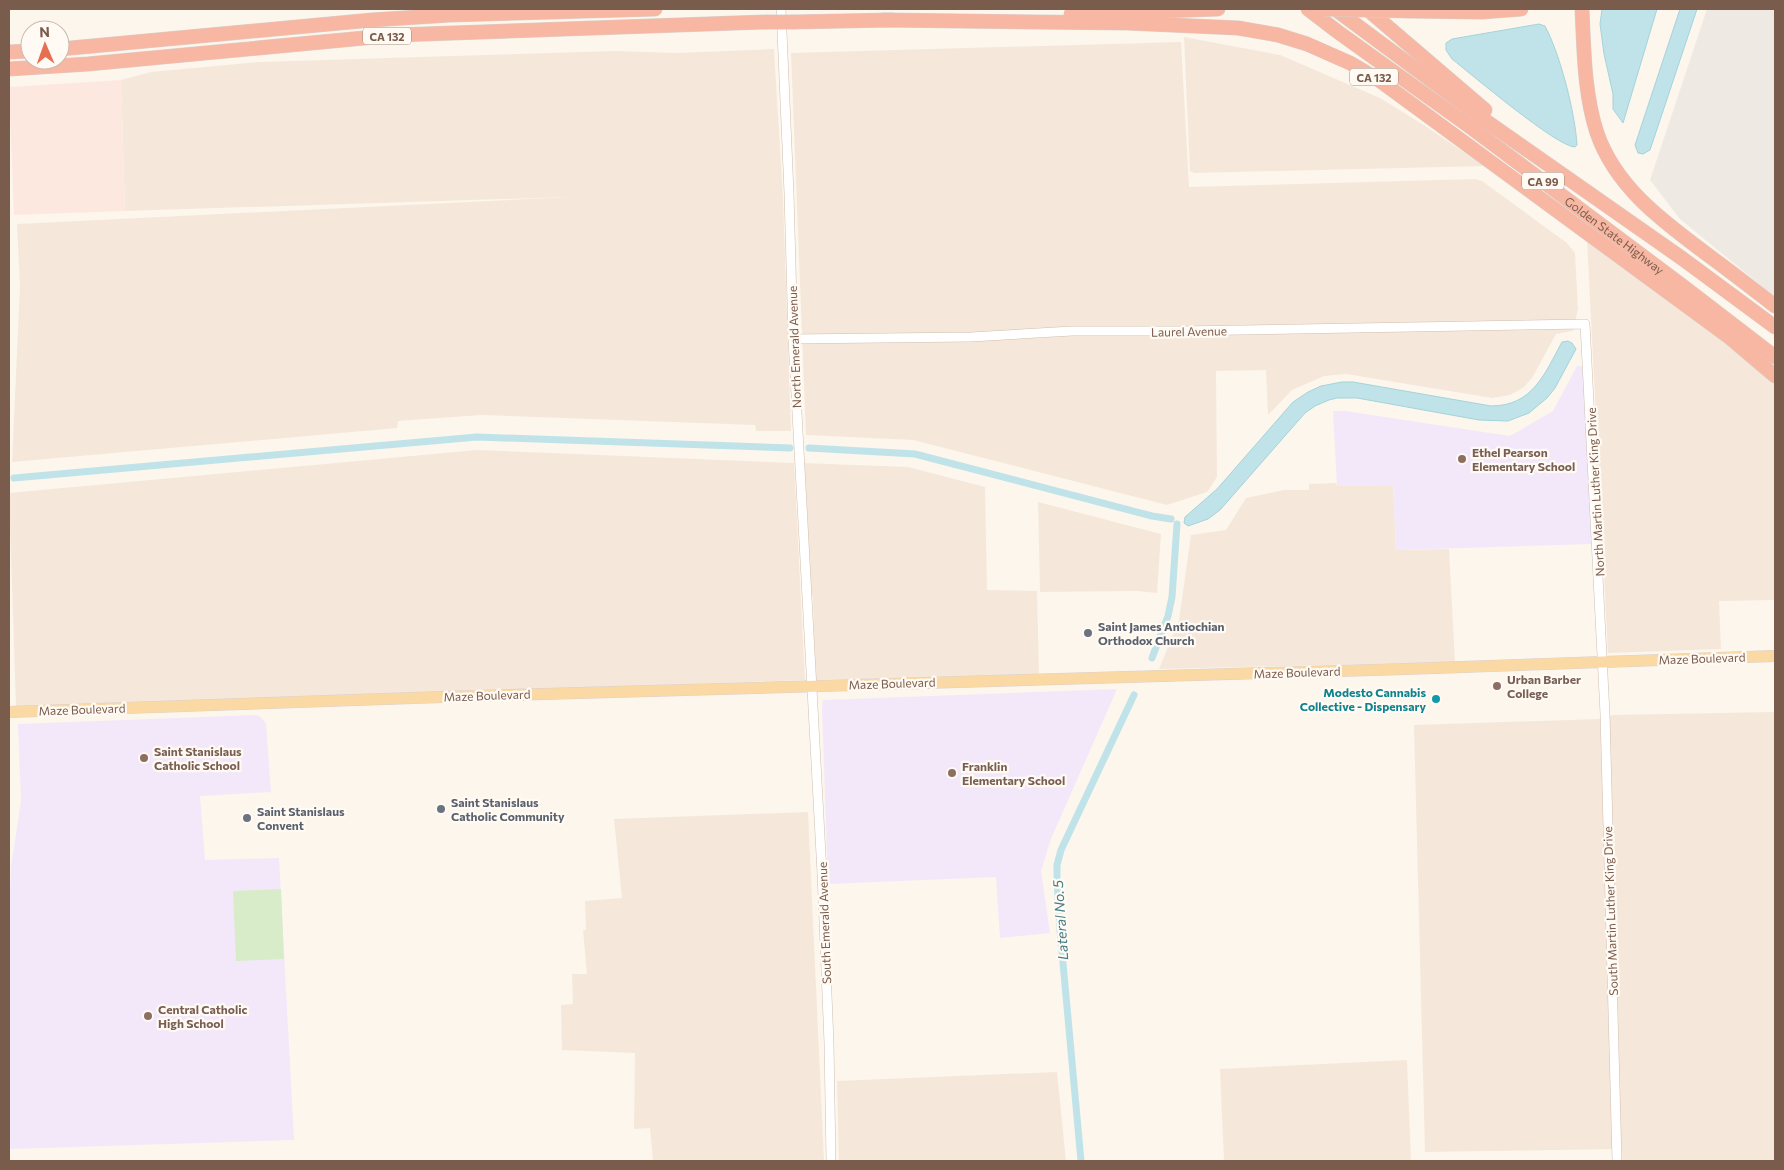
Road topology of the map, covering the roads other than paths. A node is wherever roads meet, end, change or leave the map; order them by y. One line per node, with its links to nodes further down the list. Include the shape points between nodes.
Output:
1 (655, 9): 11 (highway, CA 132, via 381,19)
2 (781, 9): 19 (street, North Emerald Avenue)
3 (1216, 9): 10 (highway)
4 (1308, 9): 20 (highway, Golden State Highway / CA 99)
5 (1325, 9): 8 (highway, bridge, via 1482,12)
6 (1335, 9): 13 (highway, Golden State Highway / CA 99)
7 (1367, 9): 13 (highway, via 1492,116)
8 (1521, 9)
9 (1582, 9): 15 (highway, via 1585,76 1594,122 1618,173 1653,213)
10 (883, 20): 12 (highway, CA 132, bridge, via 396,35); 21 (highway, CA 132, via 1224,26 1278,35 1321,49 1379,80 1729,337)
11 (70, 48)
12 (9, 69)
13 (1505, 134): 14 (highway, Golden State Highway / CA 99)
14 (1705, 275): 16 (highway); 18 (highway, Golden State Highway / CA 99)
15 (1775, 306)
16 (1775, 318)
17 (1585, 324): 19 (street, Laurel Avenue, via 1072,331 971,337); 23 (street, North Martin Luther King Drive)
18 (1775, 327)
19 (793, 339): 24 (street, North Emerald Avenue)
20 (1775, 357)
21 (1775, 376)
22 (1775, 656): 23 (main road, Maze Boulevard)
23 (1602, 661): 24 (main road, Maze Boulevard); 27 (street, South Martin Luther King Drive)
24 (812, 686): 25 (main road, Maze Boulevard); 26 (street, South Emerald Avenue, via 823,892)
25 (9, 712)
26 (831, 1161)
27 (1617, 1161)

